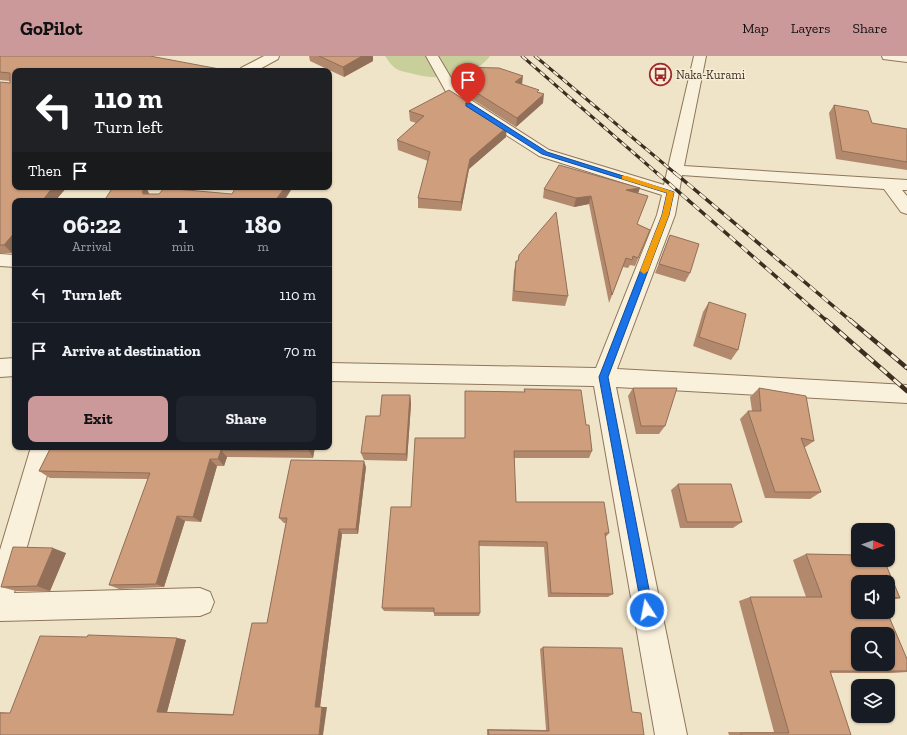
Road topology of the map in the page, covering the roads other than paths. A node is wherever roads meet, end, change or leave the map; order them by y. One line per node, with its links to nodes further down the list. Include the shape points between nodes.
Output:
1 (273, 56): 6 (street)
2 (432, 56): 10 (street, via 455,96 544,153)
3 (700, 56): 7 (street)
4 (888, 56): 5 (street)
5 (907, 58)
6 (251, 68)
7 (675, 170): 8 (street); 10 (street)
8 (889, 184): 9 (street); 11 (street)
9 (907, 185)
10 (671, 192): 17 (street, via 666,215)
11 (907, 208)
12 (0, 260): 13 (street)
13 (12, 261)
14 (12, 367): 15 (street)
15 (0, 368)
16 (332, 372): 17 (street)
17 (604, 377): 18 (street); 23 (street)
18 (907, 394)
19 (42, 450): 20 (street)
20 (0, 595)
21 (200, 602): 22 (street)
22 (0, 607)
23 (671, 735)

